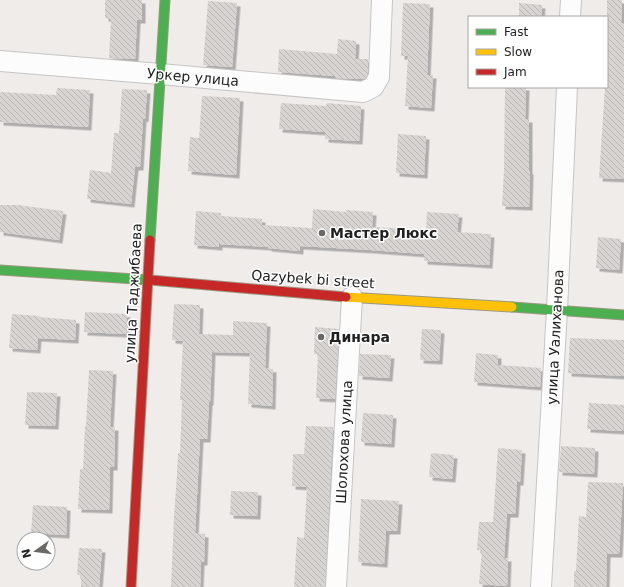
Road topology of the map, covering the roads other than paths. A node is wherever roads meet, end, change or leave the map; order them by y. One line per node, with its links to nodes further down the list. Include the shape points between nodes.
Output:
1 (165, 0): 6 (main road, улица Таджибаева)
2 (382, 0): 6 (street, Уркер улица, via 379,78 373,87 363,92)
3 (571, 0): 4 (street)
4 (570, 16)
5 (0, 61): 6 (street, Уркер улица)
6 (160, 74): 9 (main road, улица Таджибаева)
7 (567, 88): 11 (street, улица Уалиханова)
8 (0, 270): 9 (main road, Qazybek bi street)
9 (147, 280): 10 (main road, Qazybek bi street); 13 (main road, улица Таджибаева)
10 (352, 297): 11 (main road, Qazybek bi street); 14 (street, Шолохова улица)
11 (557, 310): 12 (main road, Qazybek bi street); 15 (street, улица Уалиханова)
12 (624, 316)
13 (131, 587)
14 (336, 587)
15 (541, 587)

